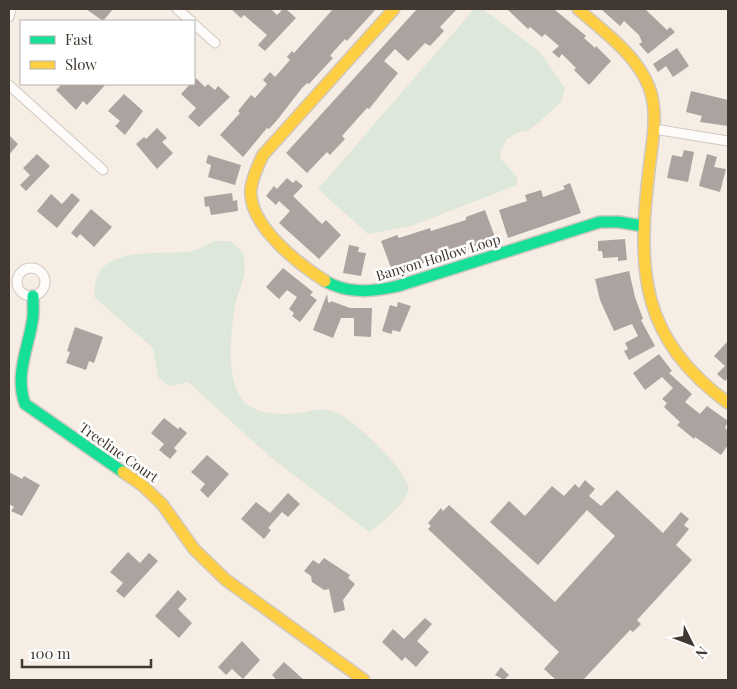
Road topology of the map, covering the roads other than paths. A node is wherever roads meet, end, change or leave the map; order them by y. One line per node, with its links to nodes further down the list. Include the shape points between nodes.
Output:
1 (11, 9): 5 (street)
2 (177, 9): 6 (street)
3 (394, 9): 13 (street, Banyon Hollow Loop, via 263,155 252,178 253,208 260,224 309,270 348,290 373,292 600,222)
4 (578, 9): 10 (street, via 624,50 637,67 653,100)
5 (9, 17)
6 (190, 20)
7 (195, 25): 8 (street)
8 (215, 43)
9 (9, 85): 12 (street)
10 (654, 129): 11 (street); 13 (street)
11 (728, 141)
12 (104, 170)
13 (643, 226): 15 (street, via 646,284 663,332 680,358)
14 (33, 296): 16 (street, Treeline Court, via 33,321 19,382 25,404 142,484 162,504 194,549 226,580)
15 (728, 404)
16 (364, 680)

